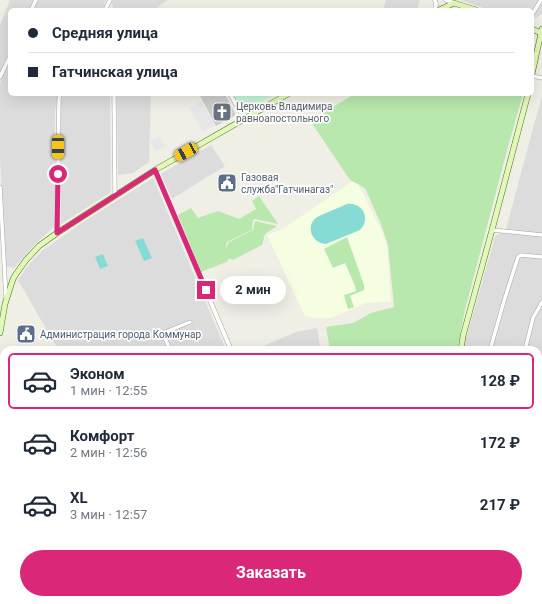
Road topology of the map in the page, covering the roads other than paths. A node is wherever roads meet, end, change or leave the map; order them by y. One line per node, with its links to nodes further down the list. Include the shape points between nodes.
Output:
1 (110, 0): 5 (street)
2 (446, 0): 4 (street)
3 (541, 0): 8 (street)
4 (454, 3): 6 (main road); 7 (main road)
5 (108, 6)
6 (443, 8)
7 (470, 8)
8 (534, 10)
9 (541, 31): 11 (main road)
10 (8, 60): 12 (street)
11 (534, 65)
12 (0, 78)
13 (60, 96): 23 (street)
14 (114, 96): 21 (street)
15 (231, 96): 18 (street)
16 (284, 96): 18 (main road)
17 (527, 96): 22 (main road)
18 (244, 118): 19 (main road)
19 (155, 170): 21 (main road); 31 (street)
20 (0, 187): 26 (street)
21 (115, 196): 23 (main road)
22 (492, 230): 24 (street); 32 (main road)
23 (57, 233): 26 (main road, via 39,246 19,269)
24 (542, 235)
25 (542, 257): 33 (street, via 518,257)
26 (6, 301): 29 (main road)
27 (542, 302): 34 (street, via 533,318)
28 (190, 322): 30 (street, via 164,332)
29 (0, 333)
30 (169, 346)
31 (229, 346)
32 (462, 346)
33 (491, 346)
34 (526, 346)

